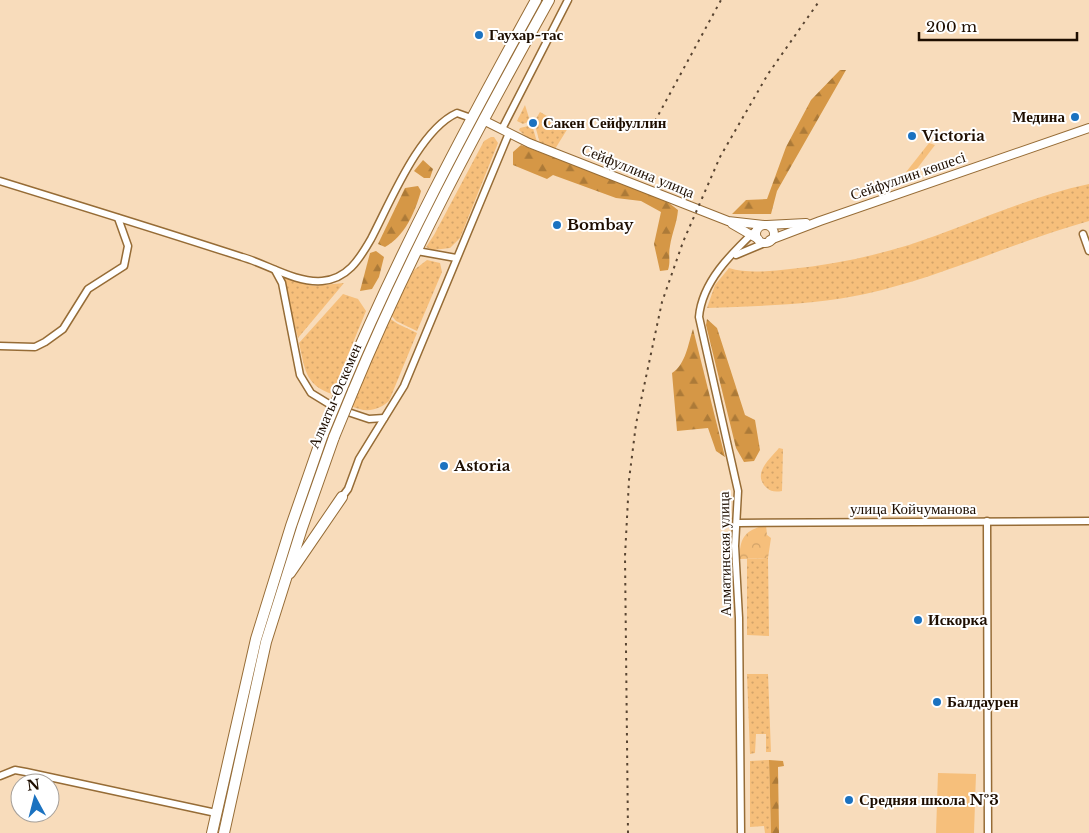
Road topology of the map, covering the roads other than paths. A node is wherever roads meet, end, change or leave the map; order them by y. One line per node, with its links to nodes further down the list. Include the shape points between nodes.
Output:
1 (536, 0): 4 (highway, Алматы-Өскемен)
2 (549, 0): 5 (highway, Алматы-Өскемен)
3 (568, 0): 7 (street)
4 (471, 118): 21 (street, via 457,113 435,128 404,174 352,269 322,281); 26 (highway, Алматы-Өскемен, bridge, via 376,306 342,388)
5 (482, 120): 7 (main road, Сейфуллина улица); 17 (highway, Алматы-Өскемен)
6 (1089, 128): 11 (main road, Сейфуллин көшесі)
7 (506, 131): 10 (main road, Сейфуллина улица); 19 (street)
8 (0, 181): 9 (street)
9 (118, 218): 21 (street); 22 (street, via 128,246 124,266 88,289 62,329 45,342 35,347)
10 (728, 221): 12 (main road); 14 (main road)
11 (820, 221): 12 (main road); 16 (main road)
12 (763, 226): 14 (street, Алматинская улица); 15 (main road, via 756,234); 16 (main road, via 773,232)
13 (1083, 234): 18 (street)
14 (751, 236): 15 (main road); 20 (street, Алматинская улица)
15 (758, 239): 16 (main road)
16 (768, 241): 20 (street)
17 (417, 251): 19 (street); 26 (highway, Алматы-Өскемен, bridge, via 386,311 354,391)
18 (1089, 251)
19 (456, 258): 25 (street, via 404,386)
20 (731, 258): 30 (street, Алматинская улица, via 707,289 699,317 738,491)
21 (274, 269): 23 (street, via 282,284 300,375 311,393)
22 (0, 346)
23 (329, 404)
24 (351, 413): 25 (street, via 369,419)
25 (384, 418): 27 (street, via 359,459)
26 (328, 436): 31 (highway, Алматы-Өскемен); 33 (highway, Алматы-Өскемен, via 265,607)
27 (342, 497): 31 (highway)
28 (1089, 520): 29 (street, улица Койчуманова)
29 (987, 521): 30 (street, улица Койчуманова); 37 (street)
30 (738, 523): 36 (street, Алматинская улица, via 735,546)
31 (286, 578): 35 (highway, Алматы-Өскемен, via 266,642)
32 (0, 776): 33 (street, via 16,770)
33 (216, 812): 34 (highway, Алматы-Өскемен)
34 (212, 833)
35 (224, 833)
36 (741, 833)
37 (988, 833)

